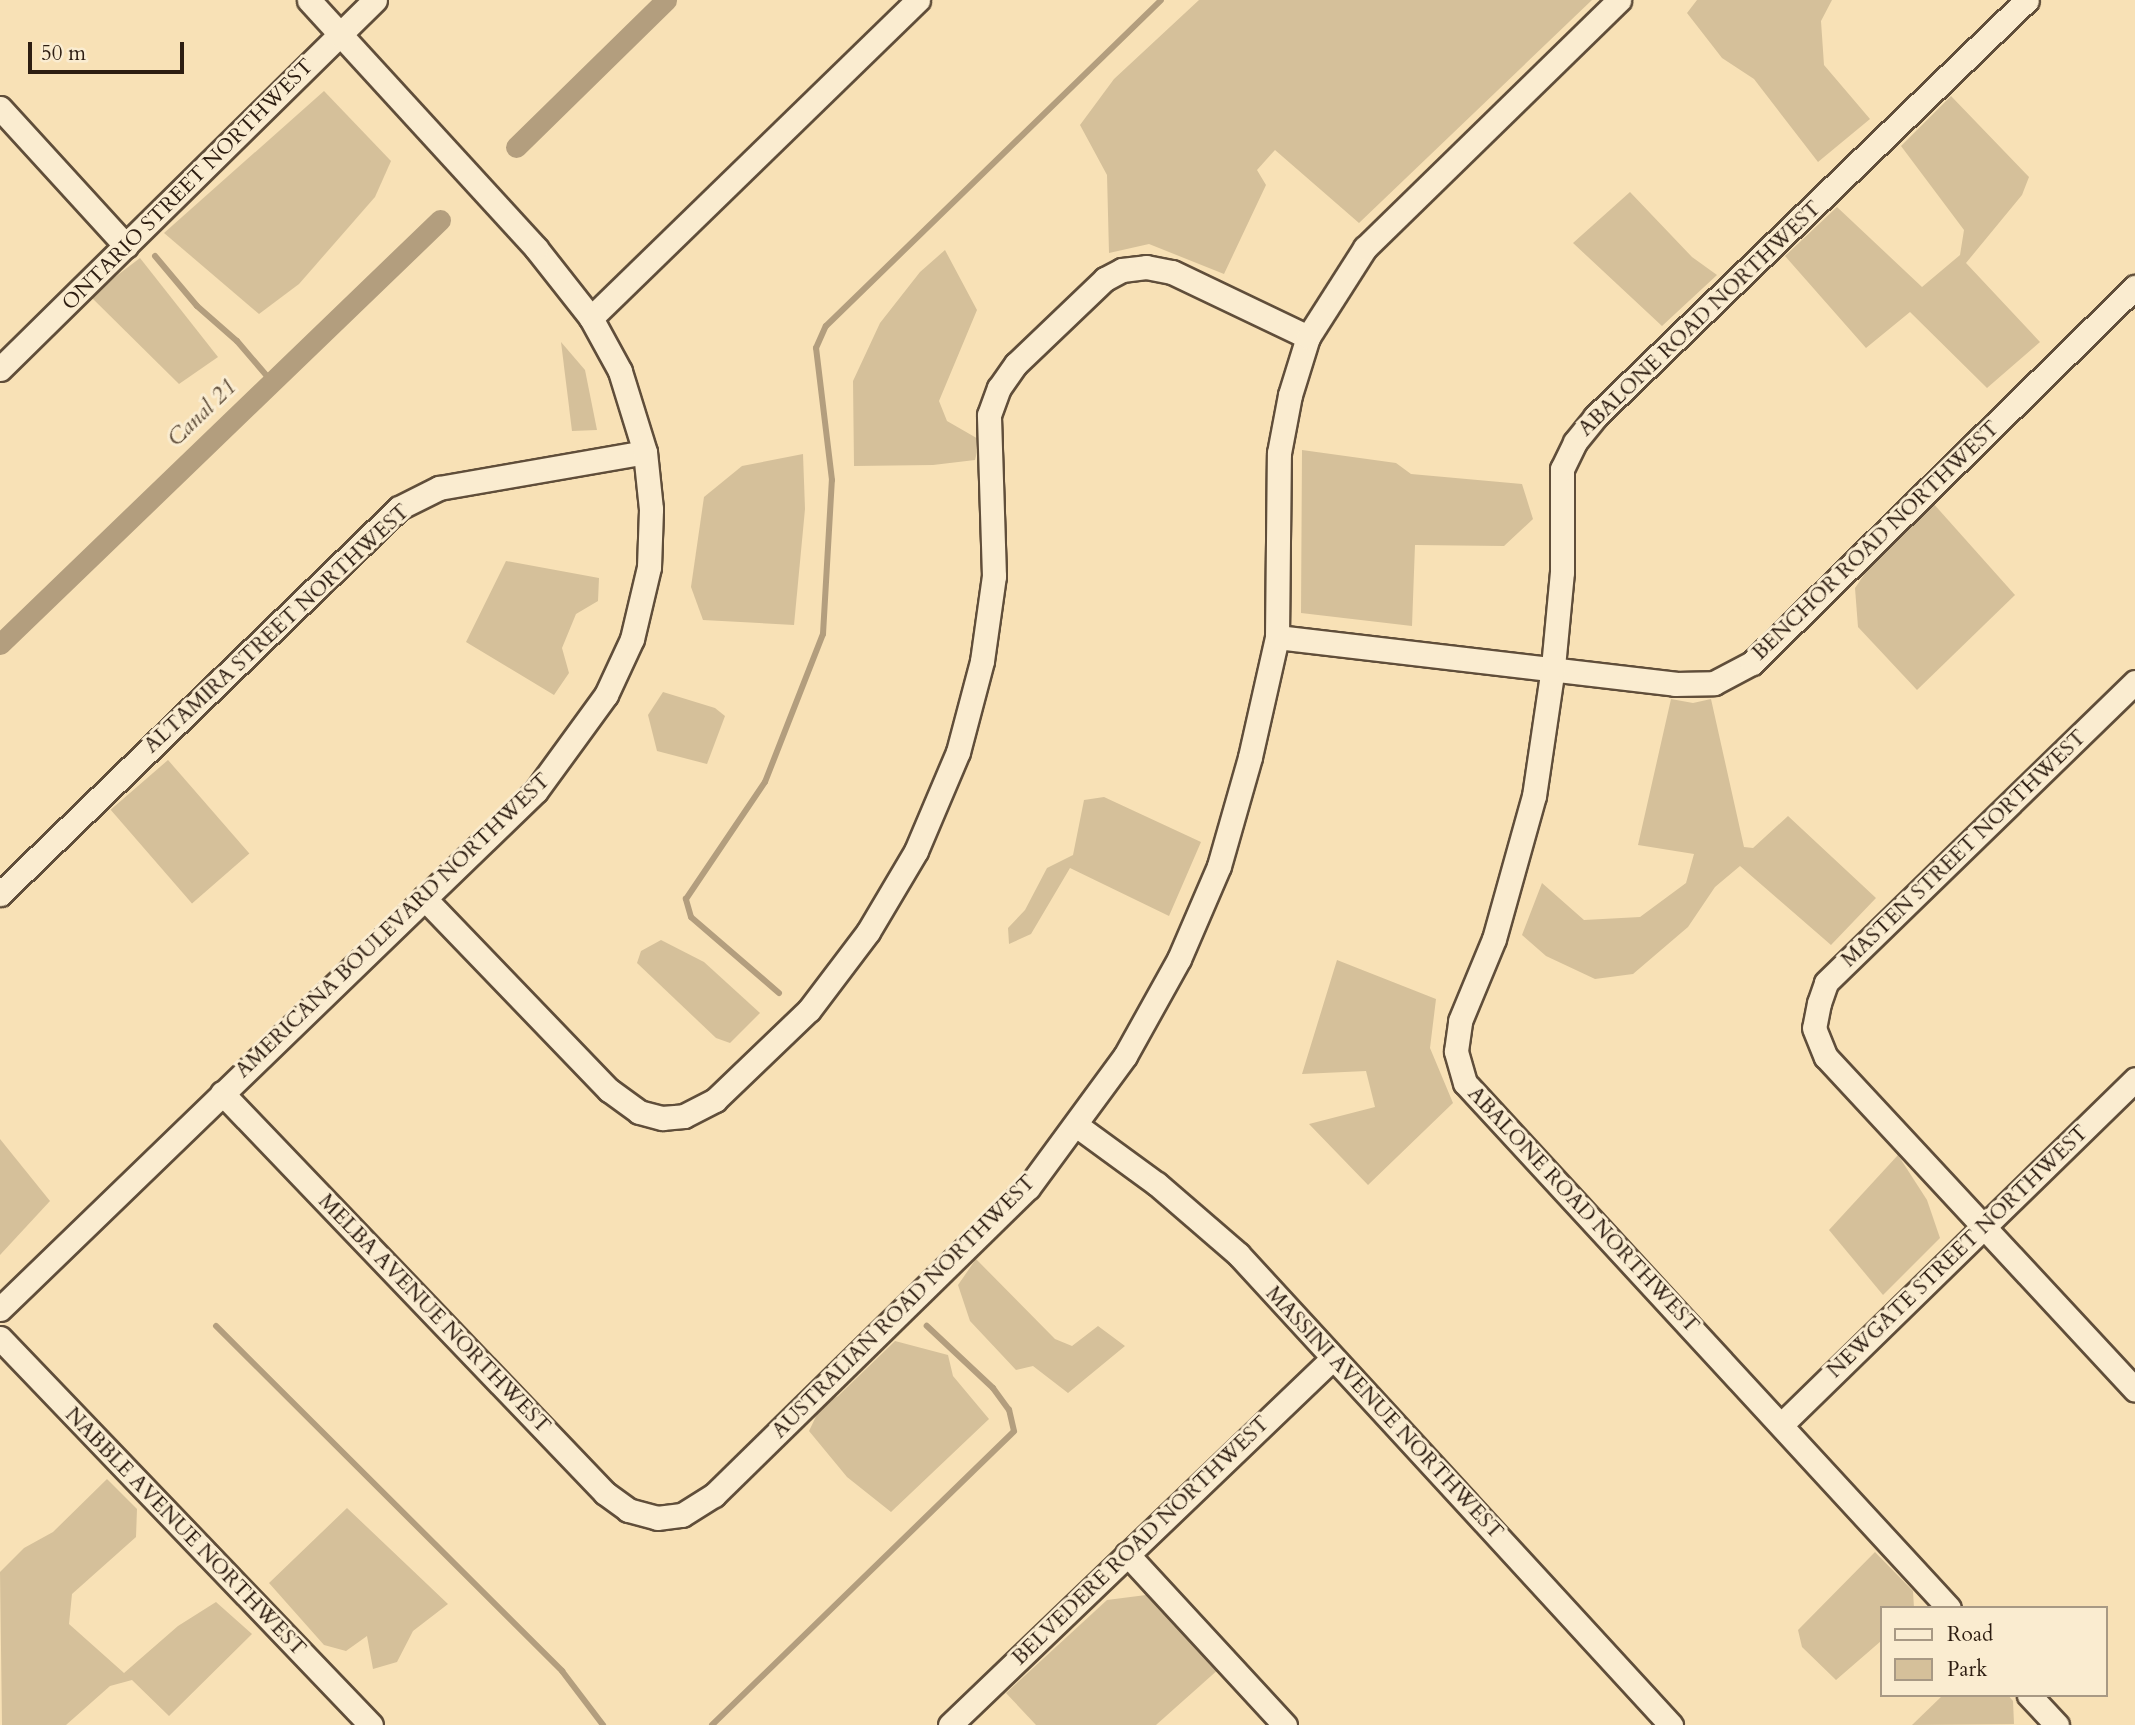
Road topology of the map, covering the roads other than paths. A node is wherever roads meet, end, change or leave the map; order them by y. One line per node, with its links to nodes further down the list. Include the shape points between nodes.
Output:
1 (309, 0): 6 (street, AMERICANA BOULEVARD NORTHWEST)
2 (375, 0): 6 (street, ONTARIO STREET NORTHWEST)
3 (918, 0): 10 (street)
4 (1619, 0): 11 (street, AUSTRALIAN ROAD NORTHWEST, via 1365,248)
5 (2027, 0): 15 (street, ABALONE ROAD NORTHWEST, via 1594,417 1575,442 1562,469 1563,565)
6 (340, 34): 8 (street, ONTARIO STREET NORTHWEST); 10 (street, AMERICANA BOULEVARD NORTHWEST, via 536,248)
7 (0, 108): 8 (street)
8 (126, 246): 12 (street, ONTARIO STREET NORTHWEST)
9 (2135, 287): 15 (street, BENCHOR ROAD NORTHWEST, via 1752,663 1714,683 1675,684)
10 (591, 318): 13 (street, AMERICANA BOULEVARD NORTHWEST, via 620,371)
11 (1308, 337): 14 (street, AUSTRALIAN ROAD NORTHWEST, via 1279,453); 18 (street, via 1172,272 1146,267 1122,270 1105,279 1016,364 999,388 989,415 994,576 982,662 958,752 916,851 868,932 809,1010 715,1100 684,1116 662,1118 639,1112 609,1090)
12 (0, 369)
13 (645, 452): 17 (street, ALTAMIRA STREET NORTHWEST, via 439,488 399,508); 18 (street, AMERICANA BOULEVARD NORTHWEST, via 651,509 649,567 632,639 606,695 536,791)
14 (1277, 637): 15 (street, BENCHOR ROAD NORTHWEST); 21 (street, AUSTRALIAN ROAD NORTHWEST, via 1219,866 1179,959 1125,1056)
15 (1553, 667): 27 (street, ABALONE ROAD NORTHWEST, via 1534,796 1494,939 1460,1021 1456,1051 1465,1083)
16 (2135, 682): 22 (street, MASTEN STREET NORTHWEST, via 1826,983 1819,1003 1814,1028 1826,1057)
17 (0, 894)
18 (424, 898): 20 (street, AMERICANA BOULEVARD NORTHWEST)
19 (2135, 1079): 22 (street, NEWGATE STREET NORTHWEST)
20 (222, 1093): 23 (street, AMERICANA BOULEVARD NORTHWEST); 28 (street, MELBA AVENUE NORTHWEST, via 605,1493 628,1510)
21 (1076, 1125): 25 (street, MASSINI AVENUE NORTHWEST, via 1157,1184 1238,1254); 28 (street, AUSTRALIAN ROAD NORTHWEST, via 1027,1188 714,1495 682,1515)
22 (1984, 1226): 26 (street); 27 (street, NEWGATE STREET NORTHWEST)
23 (0, 1309)
24 (0, 1338): 32 (street, NABBLE AVENUE NORTHWEST)
25 (1333, 1358): 29 (street, BELVEDERE ROAD NORTHWEST); 35 (street, MASSINI AVENUE NORTHWEST)
26 (2135, 1390)
27 (1781, 1425): 30 (street, ABALONE ROAD NORTHWEST)
28 (657, 1518)
29 (1127, 1554): 33 (street, BELVEDERE ROAD NORTHWEST); 34 (street)
30 (1947, 1606)
31 (2031, 1697): 36 (street)
32 (371, 1725)
33 (950, 1725)
34 (1285, 1725)
35 (1671, 1725)
36 (2057, 1725)

